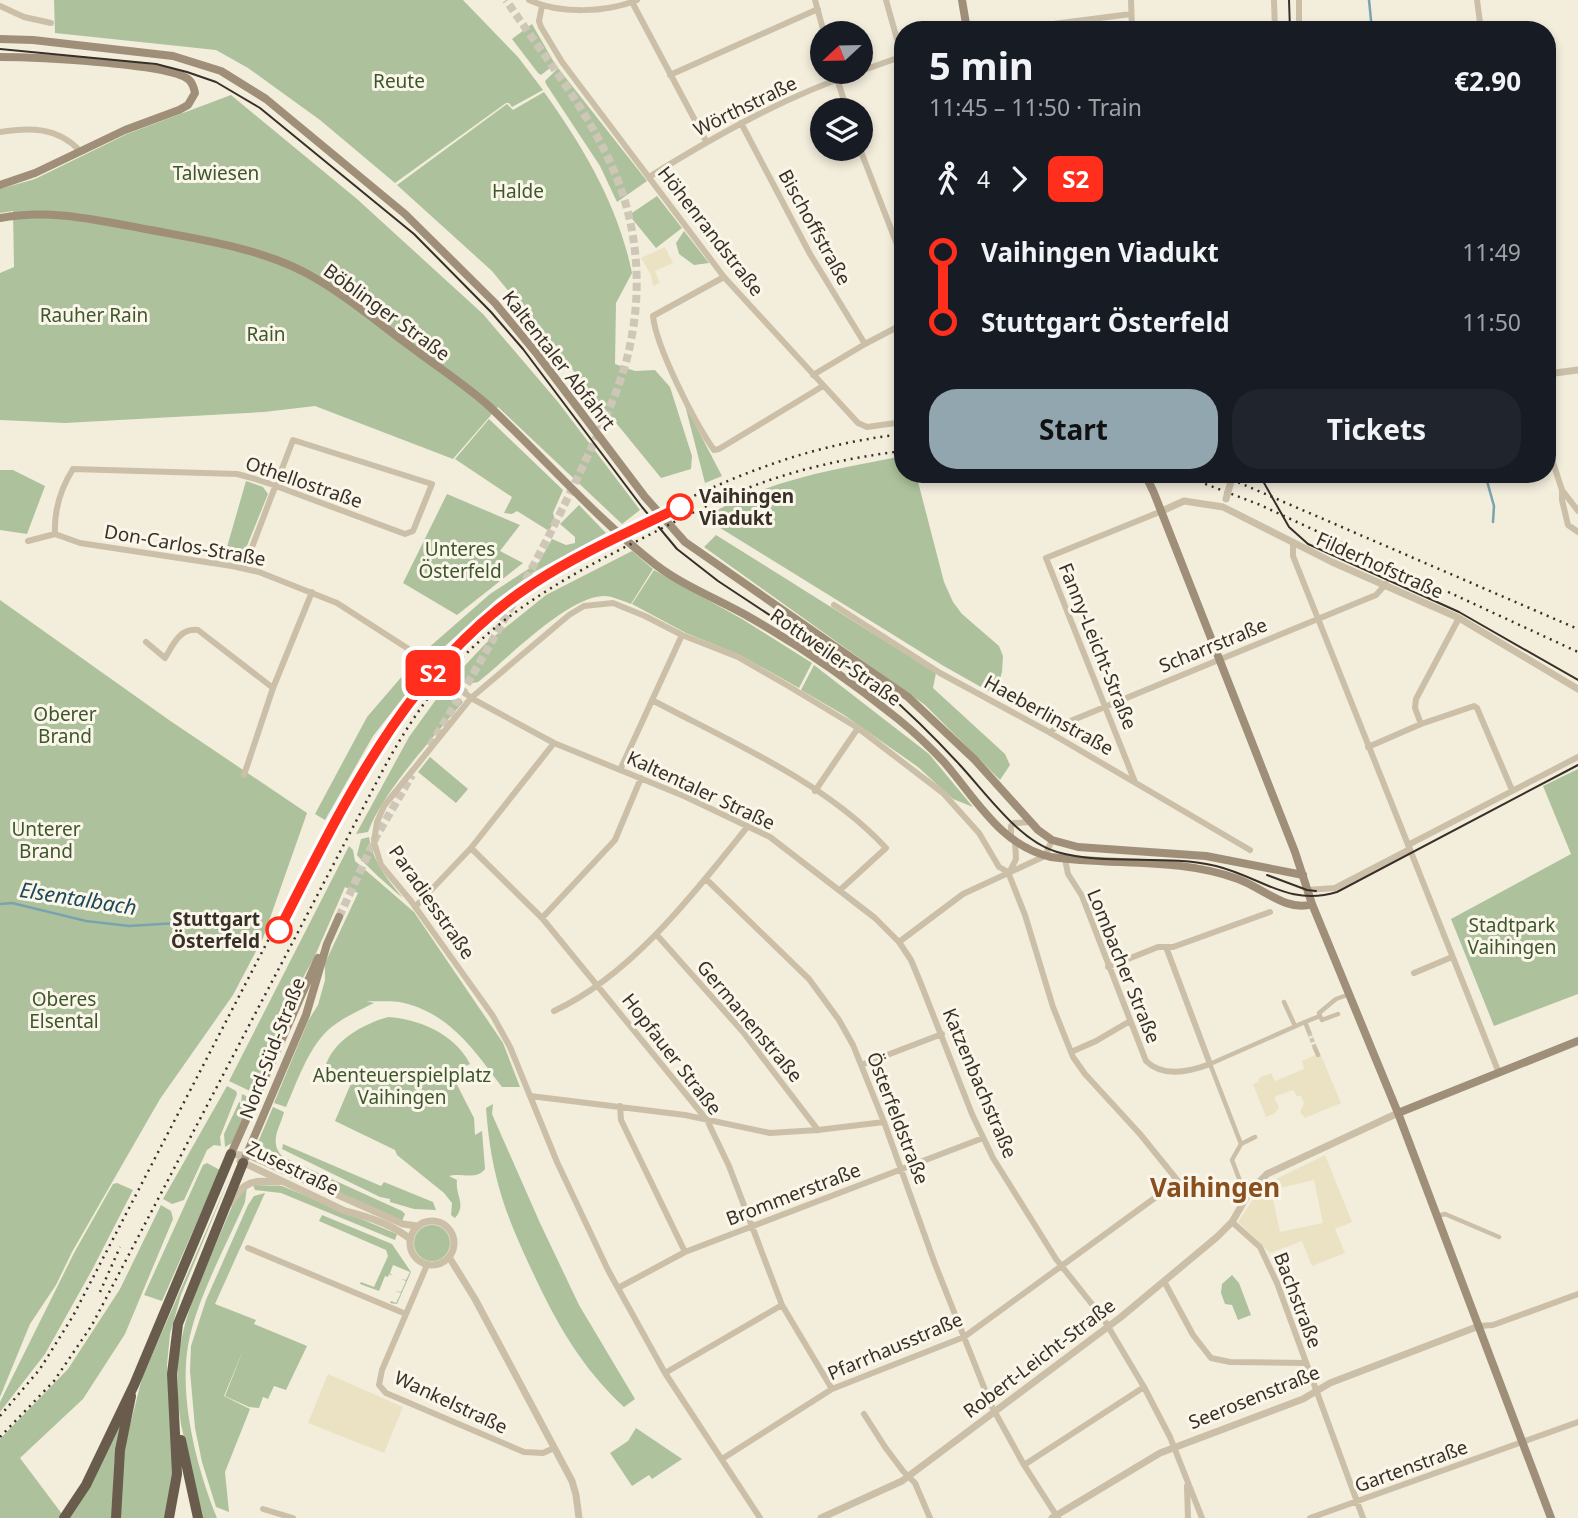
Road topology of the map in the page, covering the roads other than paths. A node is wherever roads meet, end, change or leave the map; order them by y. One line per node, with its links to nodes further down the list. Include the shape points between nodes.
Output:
1 (529, 0): 11 (street)
2 (815, 0): 12 (street)
3 (886, 0): 22 (street)
4 (962, 0): 15 (main road)
5 (1131, 0): 13 (street)
6 (1274, 0): 18 (street)
7 (1299, 0): 19 (street)
8 (1477, 0): 20 (street)
9 (635, 1): 11 (street); 27 (street)
10 (0, 6): 21 (street)
11 (542, 6): 34 (street, Höhenrandstraße, via 539,20 547,40)
12 (818, 9): 14 (street); 27 (street)
13 (1131, 14): 16 (street); 17 (street)
14 (821, 21)
15 (966, 21)
16 (1076, 21)
17 (1131, 21)
18 (1275, 21)
19 (1300, 21)
20 (1480, 21)
21 (51, 23)
22 (894, 28)
23 (0, 39): 85 (main road, Kaltentaler Abfahrt, via 173,56 221,71 266,99 405,214 495,303 645,498 685,542 908,697)
24 (0, 57): 32 (main road, via 156,69 192,84 195,93 188,105)
25 (894, 59): 26 (street, Wörthstraße)
26 (873, 66)
27 (670, 75): 31 (street)
28 (818, 84): 29 (street, Wörthstraße)
29 (741, 123): 31 (street, Wörthstraße); 40 (street, Bischoffstraße, via 810,254)
30 (0, 132): 32 (street, via 48,131)
31 (706, 141): 34 (street, Wörthstraße)
32 (80, 151): 35 (main road)
33 (865, 161): 37 (street)
34 (649, 177): 38 (street, Höhenrandstraße)
35 (2, 183)
36 (0, 218): 55 (main road, Böblinger Straße, via 25,213 84,217 202,240 271,258 303,272 335,290 486,404)
37 (894, 237)
38 (724, 277): 43 (street, Höhenrandstraße); 44 (street, via 653,316 680,388 714,450)
39 (894, 329): 40 (street)
40 (865, 344): 43 (street)
41 (1578, 370): 42 (street)
42 (1556, 373)
43 (813, 375): 44 (street, Höhenrandstraße)
44 (822, 386): 45 (street, Höhenrandstraße, via 863,425)
45 (894, 423)
46 (1556, 472): 50 (street)
47 (1149, 483): 53 (main road)
48 (1230, 483): 51 (street, bridge)
49 (276, 486): 49 (street, Othellostraße, via 293,440 432,484 413,531 405,534); 56 (street, Othellostraße, via 221,472 73,469 56,510); 59 (street)
50 (1562, 490): 52 (street); 54 (street, via 1569,525)
51 (1224, 503): 53 (street, Filderhofstraße, via 1184,501); 58 (street, Filderhofstraße)
52 (1578, 511)
53 (1161, 512): 67 (main road); 72 (street, Fanny-Leicht-Straße, via 1046,558)
54 (1578, 532)
55 (618, 533): 88 (main road, Rottweiler Straße, via 672,576 803,650 896,718 942,759 989,818)
56 (55, 534): 57 (street); 59 (street, Don-Carlos-Straße, via 80,543)
57 (28, 541)
58 (1293, 543): 60 (street, Filderhofstraße); 64 (street, via 1293,556)
59 (244, 568): 61 (street, Don-Carlos-Straße)
60 (1386, 584): 63 (street, Filderhofstraße); 64 (street, Scharrstraße, via 1376,595)
61 (312, 592): 68 (street); 70 (street, Don-Carlos-Straße, bridge, via 421,657)
62 (834, 605): 75 (street, Haeberlinstraße, via 940,673)
63 (1459, 618): 69 (street, Filderhofstraße); 73 (street, via 1416,699)
64 (1317, 620): 67 (street, Scharrstraße); 77 (street)
65 (682, 635): 70 (street, Paradiesstraße, via 613,603 584,606); 71 (street); 74 (street, Paradiesstraße, via 738,657)
66 (146, 642): 68 (street, via 165,658 181,633 198,630)
67 (1219, 659): 72 (street, Scharrstraße); 95 (main road)
68 (272, 688): 80 (street)
69 (1578, 689)
70 (471, 698): 76 (street, Kaltentaler Straße); 100 (street, Paradiesstraße, via 384,806 377,822 374,842 381,865)
71 (653, 700): 79 (street); 84 (street)
72 (1105, 706): 75 (street, Scharrstraße); 82 (street, Fanny-Leicht-Straße)
73 (1421, 724): 77 (street); 83 (street, via 1471,706 1477,708)
74 (858, 728): 84 (street); 94 (street, Paradiesstraße, via 943,793 979,833 999,867)
75 (1049, 733): 82 (street, Haeberlinstraße)
76 (554, 743): 79 (street, Kaltentaler Straße); 90 (street)
77 (1368, 747): 89 (street)
78 (1578, 757): 83 (street)
79 (620, 770): 81 (street, Kaltentaler Straße)
80 (244, 775)
81 (641, 778): 86 (street, Kaltentaler Straße); 103 (street, via 615,840)
82 (1135, 782): 91 (street, Haeberlinstraße)
83 (1512, 790): 89 (street)
84 (815, 791): 97 (street, via 886,848)
85 (1031, 822): 87 (main road); 88 (street, via 1014,823 1010,831)
86 (748, 826): 96 (street); 97 (street, Kaltentaler Straße, via 770,837)
87 (1052, 839): 92 (street); 95 (main road, via 1077,847 1206,856)
88 (1013, 840): 92 (main road, Rottweiler Straße); 94 (street, via 1017,855)
89 (1409, 847): 98 (street, via 1335,888); 108 (street)
90 (471, 848): 100 (street); 103 (street, Hopfauer Straße)
91 (1250, 850)
92 (1045, 856): 93 (main road, Rottweiler Straße); 94 (street)
93 (1065, 859): 99 (main road, Rottweiler Straße, via 1191,866 1238,878 1290,904); 109 (street, Lombacher Straße)
94 (1009, 872): 105 (street, via 963,894); 124 (street)
95 (1303, 875): 98 (main road)
96 (706, 878): 104 (street); 127 (street, Österfeldstraße, via 809,979 839,1020)
97 (840, 890): 105 (street, Kaltentaler Straße)
98 (1307, 890): 99 (main road)
99 (1312, 904): 112 (main road)
100 (415, 907): 129 (street, Paradiesstraße, via 493,1016)
101 (1270, 912): 107 (street)
102 (339, 918): 106 (main road, Nord-Süd-Straße)
103 (542, 918): 111 (street, Hopfauer Straße)
104 (656, 934): 111 (street); 136 (street, Germanenstraße, via 743,1032)
105 (899, 942): 121 (street, Katzenbachstraße)
106 (327, 944): 140 (main road, Nord-Süd-Straße); 141 (main road, Nord-Süd-Straße, via 306,1015)
107 (1166, 947): 109 (street); 126 (street)
108 (1452, 957): 110 (street); 128 (street)
109 (1108, 967): 117 (street, Lombacher Straße)
110 (1414, 973)
111 (598, 986): 114 (street); 130 (street, Hopfauer Straße)
112 (1350, 993): 116 (street, via 1336,999); 132 (main road)
113 (1284, 1002): 119 (street)
114 (554, 1011)
115 (1338, 1014): 116 (street)
116 (1320, 1017): 118 (street)
117 (1130, 1021): 124 (street); 126 (street, Lombacher Straße, via 1153,1068 1184,1072)
118 (1305, 1023): 119 (street); 120 (street)
119 (1295, 1026): 126 (street)
120 (1309, 1032)
121 (942, 1034): 127 (street); 138 (street, Katzenbachstraße)
122 (1578, 1041): 128 (main road)
123 (1315, 1048): 125 (street)
124 (1071, 1052): 157 (street, Pfarrhausstraße, via 1178,1181)
125 (1318, 1055)
126 (1210, 1064): 139 (street)
127 (861, 1065): 135 (street, Österfeldstraße)
128 (1499, 1073): 132 (main road)
129 (530, 1096): 131 (street); 159 (street, Paradiesstraße)
130 (690, 1100): 133 (street); 134 (street, Hopfauer Straße)
131 (620, 1106): 133 (street); 154 (street, via 621,1120)
132 (1398, 1113): 144 (street, via 1321,1153 1267,1174); 147 (main road)
133 (685, 1115): 134 (street)
134 (707, 1120): 136 (street, via 770,1133); 150 (street, Hopfauer Straße)
135 (884, 1122): 136 (street); 142 (street, Österfeldstraße)
136 (818, 1130)
137 (1255, 1137): 139 (street)
138 (983, 1138): 142 (street, Brommerstraße); 157 (street, Katzenbachstraße)
139 (1241, 1144): 144 (street, via 1232,1160 1240,1181)
140 (231, 1154): 141 (street, Zusestraße); 168 (highway)
141 (244, 1159): 143 (street, Zusestraße); 146 (highway); 149 (street, Zusestraße)
142 (901, 1171): 150 (street, Brommerstraße); 165 (street, Österfeldstraße)
143 (282, 1183): 146 (street, via 244,1185); 152 (street, Zusestraße)
144 (1250, 1191): 145 (street); 148 (street, Robert-Leicht-Straße)
145 (1259, 1197)
146 (223, 1212): 172 (highway, via 178,1324)
147 (1437, 1216): 151 (street, via 1445,1214); 163 (main road)
148 (1232, 1222): 158 (street, Robert-Leicht-Straße); 166 (street, Bachstraße, via 1260,1247)
149 (417, 1226): 152 (street); 155 (street, Zusestraße, via 435,1221 446,1226 453,1238)
150 (753, 1226): 154 (street, Brommerstraße); 161 (street, Hopfauer Straße)
151 (1499, 1237)
152 (410, 1239): 156 (street, Zusestraße, via 415,1258)
153 (248, 1248): 162 (street)
154 (685, 1252): 159 (street, Brommerstraße)
155 (449, 1257): 156 (street); 178 (street, Zusestraße)
156 (427, 1265): 162 (street, Wankelstraße)
157 (1061, 1265): 164 (street, Katzenbachstraße); 165 (street, Pfarrhausstraße)
158 (1165, 1283): 164 (street, Robert-Leicht-Straße); 166 (street, via 1211,1358)
159 (618, 1288): 167 (street, Paradiesstraße)
160 (1578, 1294): 163 (street)
161 (782, 1305): 167 (street); 170 (street, Hopfauer Straße)
162 (406, 1314): 178 (street, Wankelstraße, via 379,1380 386,1393 524,1452 543,1454)
163 (1479, 1326): 171 (street, Seerosenstraße); 176 (main road)
164 (1108, 1327): 169 (street, Katzenbachstraße); 173 (street, Robert-Leicht-Straße)
165 (964, 1337): 170 (street, Pfarrhausstraße); 173 (street, Österfeldstraße)
166 (1306, 1363): 171 (street, Bachstraße)
167 (665, 1373): 179 (street, Paradiesstraße)
168 (134, 1385): 186 (highway, via 86,1485); 187 (highway, via 120,1450)
169 (1144, 1387): 177 (street, Katzenbachstraße); 180 (street)
170 (832, 1389): 179 (street, Pfarrhausstraße)
171 (1316, 1392): 177 (street, Seerosenstraße); 183 (street, Bachstraße)
172 (174, 1409): 188 (highway, via 177,1474); 189 (highway)
173 (995, 1410): 180 (street, Österfeldstraße); 181 (street, Robert-Leicht-Straße)
174 (864, 1414): 181 (street)
175 (1578, 1422): 176 (street, Gartenstraße)
176 (1523, 1442): 183 (street, Gartenstraße); 199 (main road)
177 (1174, 1447): 182 (street, Katzenbachstraße); 185 (street, Seerosenstraße)
178 (554, 1448): 191 (street, Zusestraße, via 572,1481)
179 (722, 1459): 192 (street, Paradiesstraße)
180 (1024, 1465): 185 (street, Österfeldstraße)
181 (909, 1476): 193 (street, Robert-Leicht-Straße); 194 (street)
182 (1187, 1484): 195 (street, Katzenbachstraße); 196 (street, Katzenbachstraße)
183 (1357, 1502): 197 (street, Gartenstraße); 198 (street, Bachstraße)
184 (263, 1509): 190 (street)
185 (1055, 1517)
186 (64, 1518)
187 (116, 1518)
188 (169, 1518)
189 (198, 1518)
190 (293, 1518)
191 (579, 1518)
192 (760, 1518)
193 (821, 1518)
194 (930, 1518)
195 (1188, 1518)
196 (1202, 1518)
197 (1311, 1518)
198 (1363, 1518)
199 (1551, 1518)

